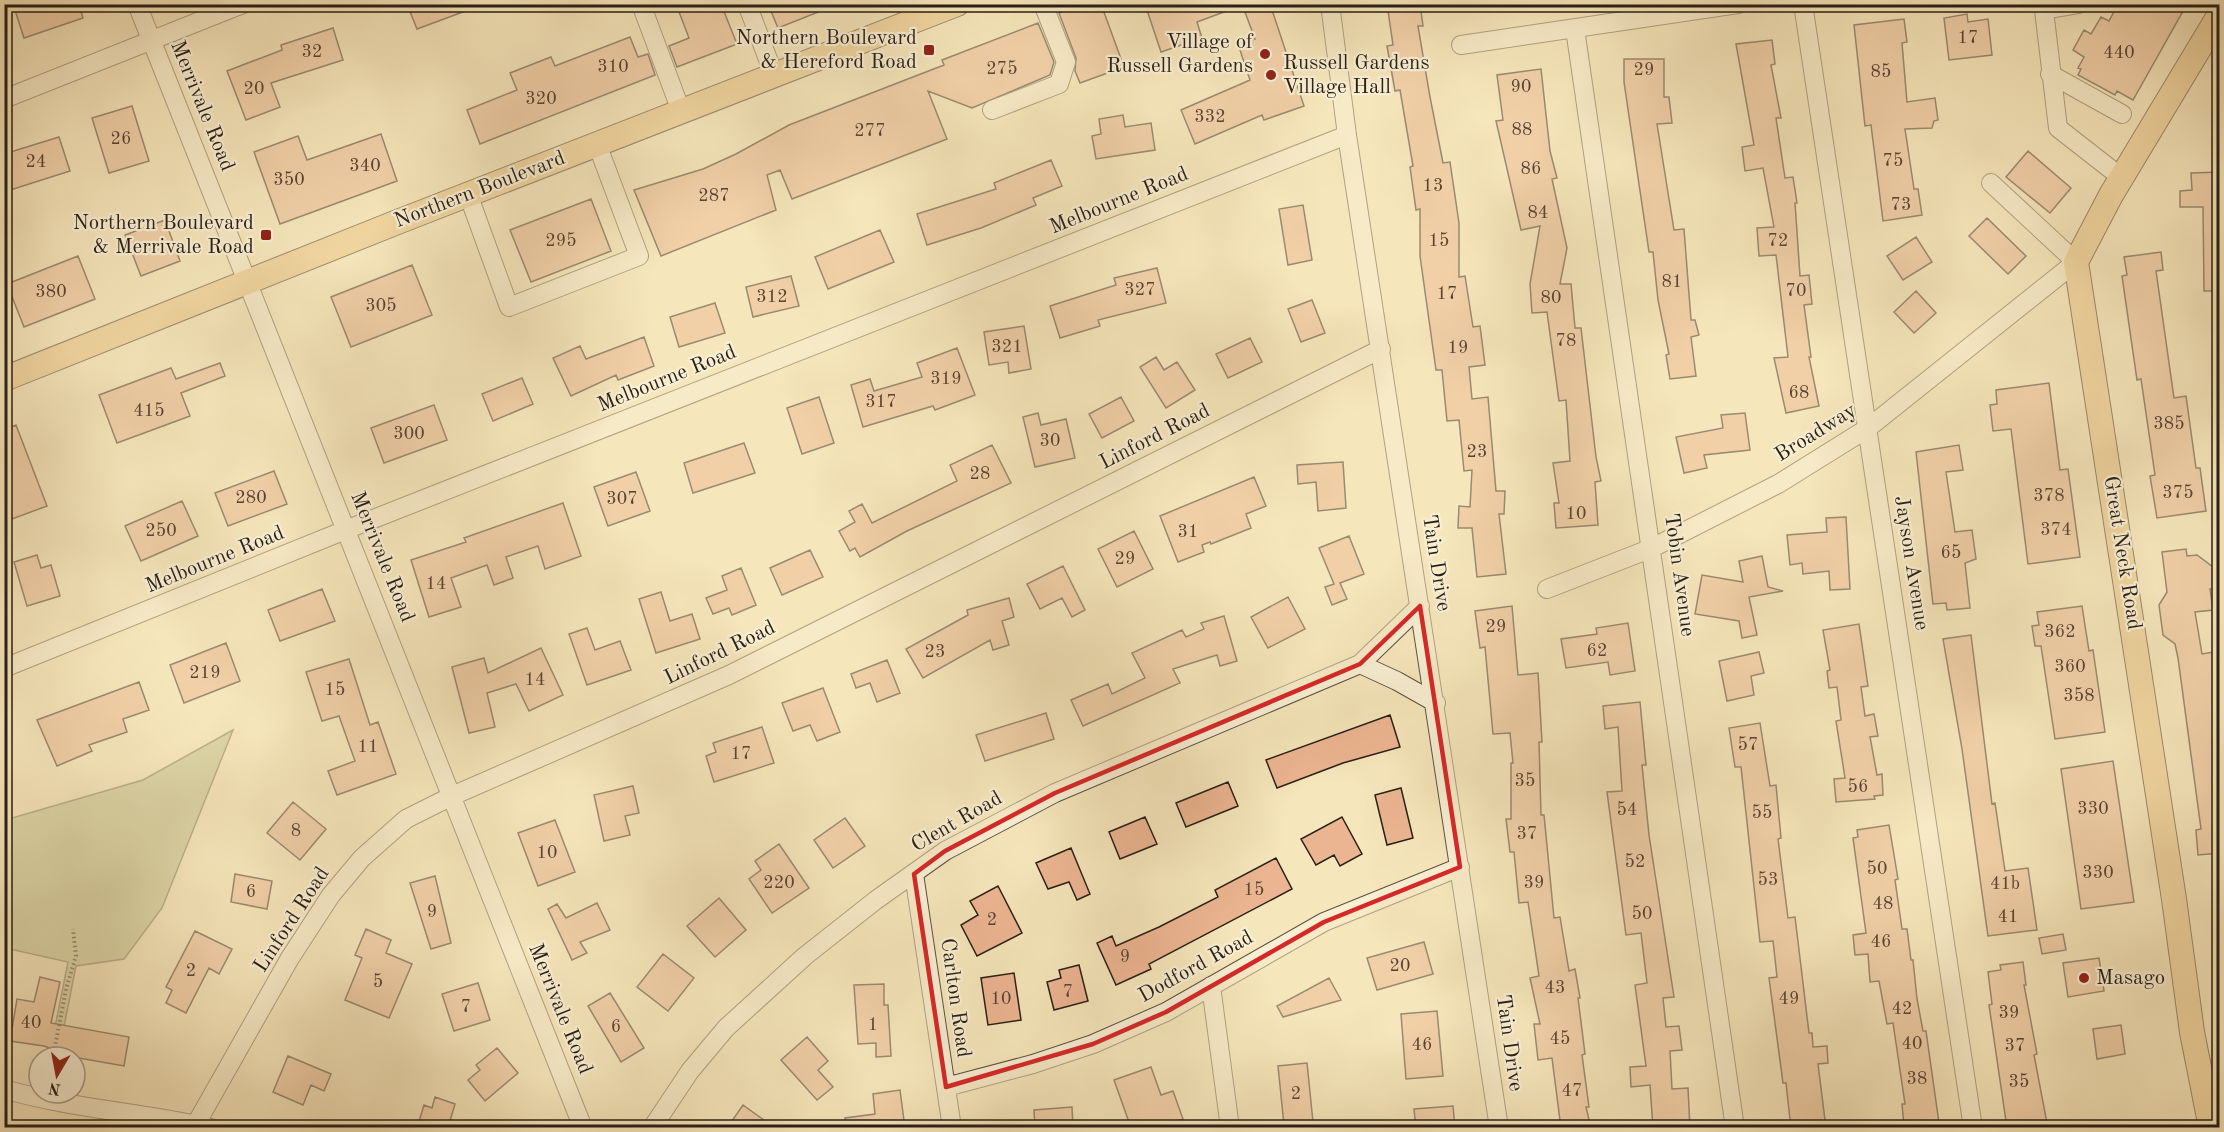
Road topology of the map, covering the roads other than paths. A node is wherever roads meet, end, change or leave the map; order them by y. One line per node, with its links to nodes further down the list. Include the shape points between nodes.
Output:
1 (137, 4): 13 (street, Merrivale Road)
2 (243, 4): 13 (street)
3 (641, 4): 19 (street)
4 (747, 4): 16 (street)
5 (957, 4): 16 (main road, Northern Boulevard)
6 (1043, 4): 18 (street, via 1066,62 1059,84)
7 (1330, 4): 21 (street, Tain Drive)
8 (1738, 4): 12 (street)
9 (1803, 4): 30 (street, Jayson Avenue)
10 (2079, 4): 15 (street, via 2044,10)
11 (2220, 14): 23 (main road)
12 (1575, 29): 14 (street); 32 (street, Tobin Avenue)
13 (152, 41): 17 (street); 27 (street, Merrivale Road)
14 (1461, 45)
15 (2050, 74): 20 (street); 23 (street, via 2058,128)
16 (774, 75): 19 (main road, Northern Boulevard)
17 (4, 99)
18 (992, 110)
19 (681, 111): 22 (main road, Northern Boulevard)
20 (2122, 114)
21 (1347, 135): 28 (street, Tain Drive); 31 (street, Melbourne Road)
22 (597, 144): 25 (main road, Northern Boulevard); 25 (street, via 639,256 509,307)
23 (2122, 178): 26 (main road)
24 (1991, 183): 26 (street)
25 (468, 194): 27 (main road, Northern Boulevard)
26 (2076, 262): 30 (street, Broadway); 52 (main road, Great Neck Road, via 2192,1032)
27 (248, 283): 29 (main road, Northern Boulevard); 31 (street, Merrivale Road)
28 (1381, 349): 34 (street, Tain Drive); 38 (street, Linford Road, via 729,675)
29 (4, 380)
30 (1868, 428): 32 (street, Broadway, via 1778,484); 51 (street, Jayson Avenue)
31 (348, 530): 36 (street, Melbourne Road); 38 (street, Merrivale Road)
32 (1652, 548): 33 (street, Broadway); 50 (street, Tobin Avenue)
33 (1547, 589)
34 (1420, 606): 35 (street, Clent Road); 37 (street, Tain Drive)
35 (1360, 664): 37 (street); 40 (street, Clent Road, via 1055,793 945,851)
36 (4, 668)
37 (1436, 703): 39 (street, Tain Drive)
38 (452, 796): 44 (street, Linford Road, via 390,831 330,895 290,958); 45 (street, Merrivale Road)
39 (1460, 867): 41 (street, Dodford Road, via 1324,922); 49 (street, Tain Drive)
40 (914, 874): 42 (street, Carlton Road); 46 (street, Clent Road, via 805,956 726,1028 690,1071)
41 (1211, 986): 42 (street, Dodford Road, via 1166,1012 1093,1044); 48 (street)
42 (946, 1087): 47 (street, Carlton Road)
43 (4, 1089): 44 (street)
44 (203, 1126)
45 (583, 1128)
46 (652, 1128)
47 (952, 1128)
48 (1230, 1128)
49 (1499, 1128)
50 (1735, 1128)
51 (1973, 1128)
52 (2211, 1128)

